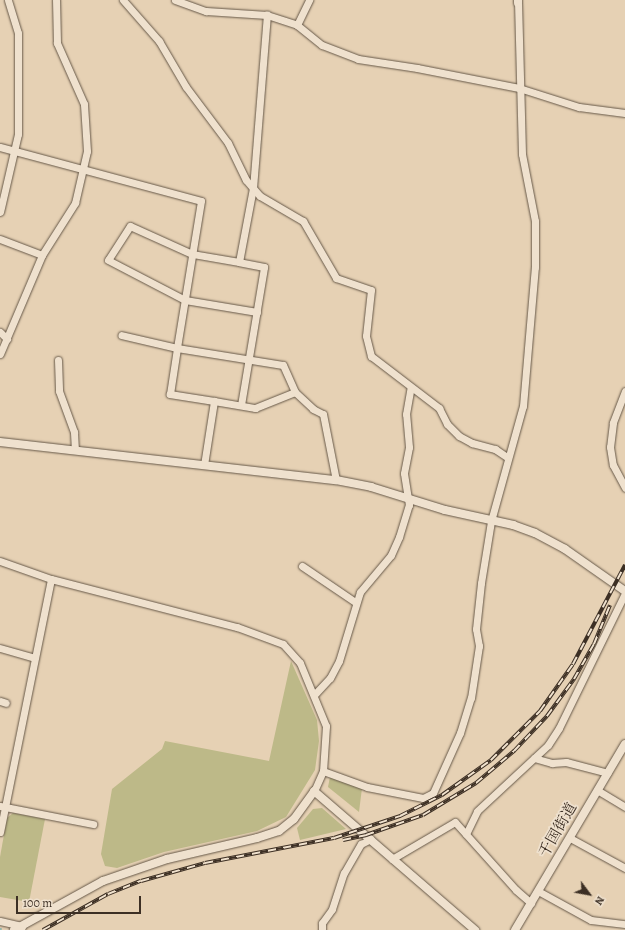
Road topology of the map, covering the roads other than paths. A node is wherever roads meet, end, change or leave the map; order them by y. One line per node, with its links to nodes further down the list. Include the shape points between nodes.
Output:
1 (8, 0): 12 (street, via 18,33 18,134)
2 (56, 0): 13 (street, via 57,43 84,104 87,151)
3 (124, 0): 14 (street, via 159,41 189,92 228,143)
4 (175, 0): 7 (street, via 206,11)
5 (309, 0): 8 (street)
6 (518, 1): 9 (street)
7 (267, 15): 8 (street); 14 (street)
8 (297, 25): 9 (street, via 322,46 358,59)
9 (519, 88): 10 (street, via 578,107); 37 (street, via 522,154 537,240 523,406)
10 (625, 113)
11 (0, 147): 12 (street)
12 (15, 151): 13 (street); 15 (street)
13 (83, 169): 18 (street, via 201,201); 19 (street, via 75,203)
14 (253, 188): 20 (street); 30 (street, via 270,204 303,221 336,278 371,290 366,336 371,356)
15 (3, 192): 16 (street)
16 (0, 212)
17 (0, 239): 19 (street)
18 (192, 254): 20 (street); 21 (street); 21 (street, via 130,226 108,260)
19 (42, 255): 25 (street)
20 (238, 262): 22 (street, via 264,267)
21 (185, 300): 22 (street); 26 (street)
22 (256, 312): 28 (street)
23 (0, 332): 25 (street)
24 (121, 335): 26 (street)
25 (7, 339): 27 (street)
26 (177, 348): 28 (street); 33 (street, via 170,394)
27 (0, 354)
28 (248, 359): 32 (street, via 283,365); 34 (street)
29 (58, 360): 36 (street, via 56,366 59,391 74,432)
30 (411, 387): 37 (street, via 439,408 447,424 459,436 472,443 495,449); 41 (street, via 406,414 409,446 404,473)
31 (625, 391): 40 (street, via 613,423 610,447 612,465)
32 (295, 392): 34 (street, via 255,408); 39 (street, via 313,409 323,414)
33 (214, 401): 34 (street); 38 (street)
34 (241, 405)
35 (0, 442): 36 (street)
36 (75, 449): 38 (street)
37 (507, 457): 42 (street)
38 (204, 465): 39 (street)
39 (336, 480): 41 (street)
40 (625, 488)
41 (408, 498): 42 (street); 47 (street, via 409,506 391,555 360,592)
42 (491, 521): 46 (street, via 524,529 547,539); 53 (street, via 481,582 476,629 479,646 471,698 460,733 433,793 423,798 367,787)
43 (0, 561): 45 (street)
44 (302, 566): 47 (street)
45 (51, 579): 49 (street); 50 (street, via 237,627 283,644 300,663)
46 (625, 592): 52 (street, via 559,728 548,745)
47 (355, 602): 50 (street, via 339,661 330,678)
48 (0, 648): 49 (street)
49 (35, 658): 57 (street)
50 (314, 695): 53 (street, via 326,726)
51 (625, 744): 54 (street, 千国街道)
52 (534, 758): 54 (street, via 552,763 566,762); 61 (street, via 476,811)
53 (323, 771): 56 (street)
54 (608, 773): 55 (street, 千国街道)
55 (597, 790): 58 (street); 62 (street, 千国街道)
56 (314, 791): 63 (street); 70 (street, via 294,819 279,831 160,860 103,880)
57 (2, 806): 59 (street); 60 (street)
58 (625, 807)
59 (93, 824)
60 (0, 832)
61 (466, 834): 64 (street, via 455,822); 67 (street, via 516,890)
62 (570, 838): 65 (street); 66 (street, 千国街道)
63 (371, 839): 64 (street); 72 (street, via 361,844 344,873 332,909 322,922)
64 (392, 859): 73 (street)
65 (625, 868)
66 (538, 891): 67 (street, 千国街道); 69 (street, via 591,920)
67 (531, 903): 74 (street, 千国街道)
68 (0, 921): 70 (street)
69 (625, 924)
70 (22, 926): 71 (street)
71 (14, 930)
72 (322, 930)
73 (475, 930)
74 (515, 930)

